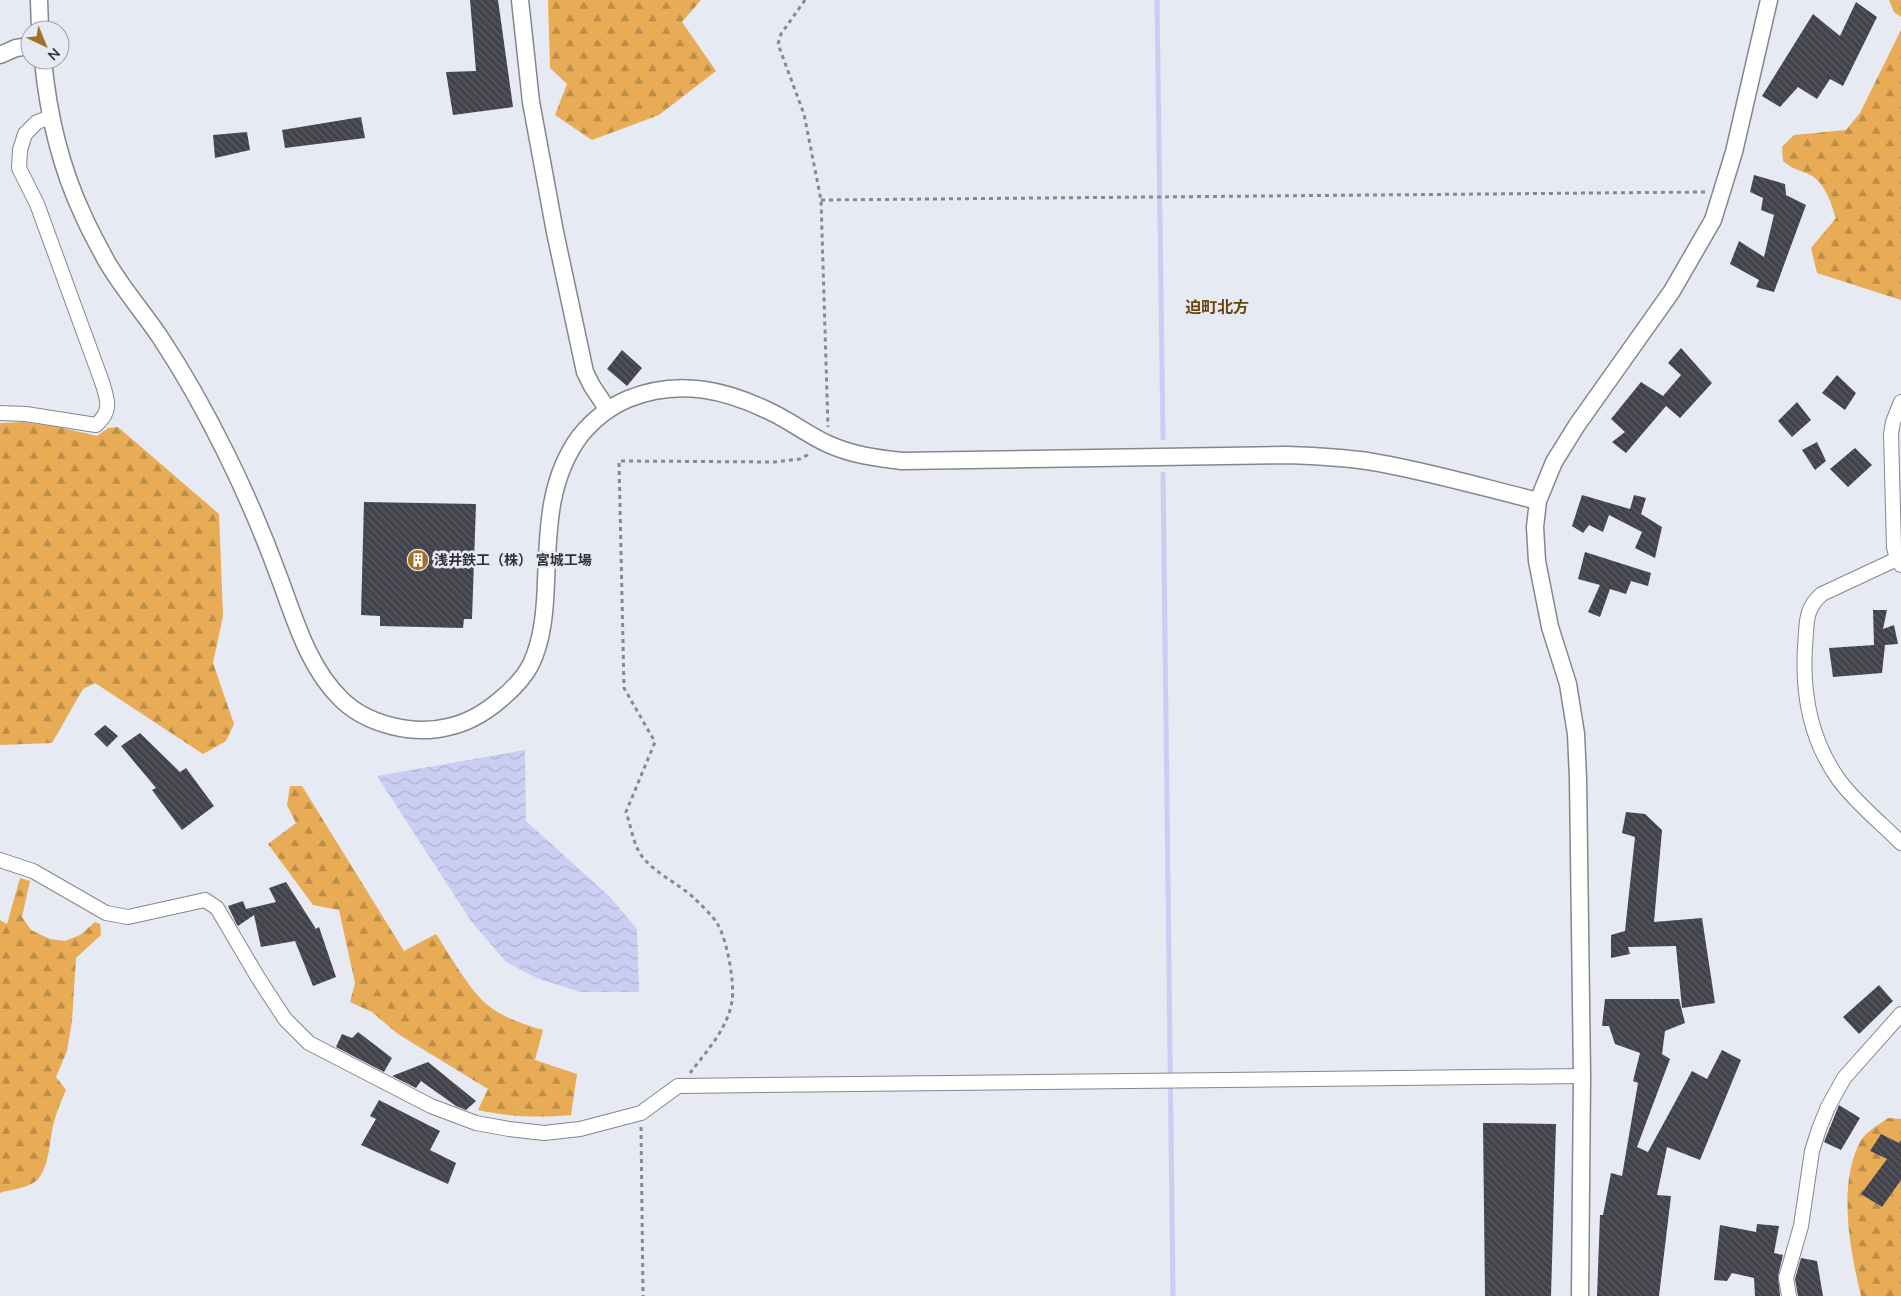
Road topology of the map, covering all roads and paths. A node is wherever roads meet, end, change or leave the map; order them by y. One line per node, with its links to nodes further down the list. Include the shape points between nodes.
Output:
1 (39, 0): 5 (street)
2 (520, 0): 13 (street, via 531,102 559,251 585,372)
3 (805, 0): 11 (path, via 781,34 778,44 804,114)
4 (1770, 0): 10 (street)
5 (40, 20)
6 (20, 47): 7 (street)
7 (0, 55)
8 (44, 70): 9 (street)
9 (51, 117): 13 (street, via 83,214 108,263 161,338 207,417 275,564 304,643 319,672 341,699 364,716 417,730 446,728 492,707 514,688 531,664 542,631 549,518 561,470 571,448 586,429); 14 (street, via 37,122 25,134 19,168 37,204 96,364 108,400 107,410 96,425)
10 (1723, 192): 11 (path); 16 (street, via 1697,250 1672,291 1577,425 1554,462)
11 (821, 200): 15 (path, via 829,423)
12 (1901, 402): 17 (street, via 1891,434 1894,547)
13 (608, 410): 15 (street, via 628,399 654,391 698,388 739,398)
14 (0, 413)
15 (826, 443): 16 (street, via 873,458 902,461 1326,456 1401,468); 22 (path, via 800,460 619,461 624,688 655,742 626,812 640,854 693,897 717,924 732,975 732,1001 725,1021 708,1051)
16 (1538, 501): 21 (street, via 1535,527 1537,561 1568,684 1576,734)
17 (1899, 562): 18 (street, via 1822,594 1814,601 1808,612 1804,670 1808,712 1826,760 1840,782)
18 (1901, 843)
19 (0, 860): 23 (street, via 33,871 106,913 128,917 205,900 217,908 285,1019 309,1043 431,1106 476,1123 544,1133)
20 (1901, 1014): 26 (street, via 1844,1078 1819,1129 1812,1151 1801,1226 1786,1278)
21 (1582, 1076): 22 (street); 25 (street)
22 (678, 1086): 23 (street)
23 (641, 1113): 24 (path)
24 (643, 1296)
25 (1580, 1296)
26 (1789, 1296)

